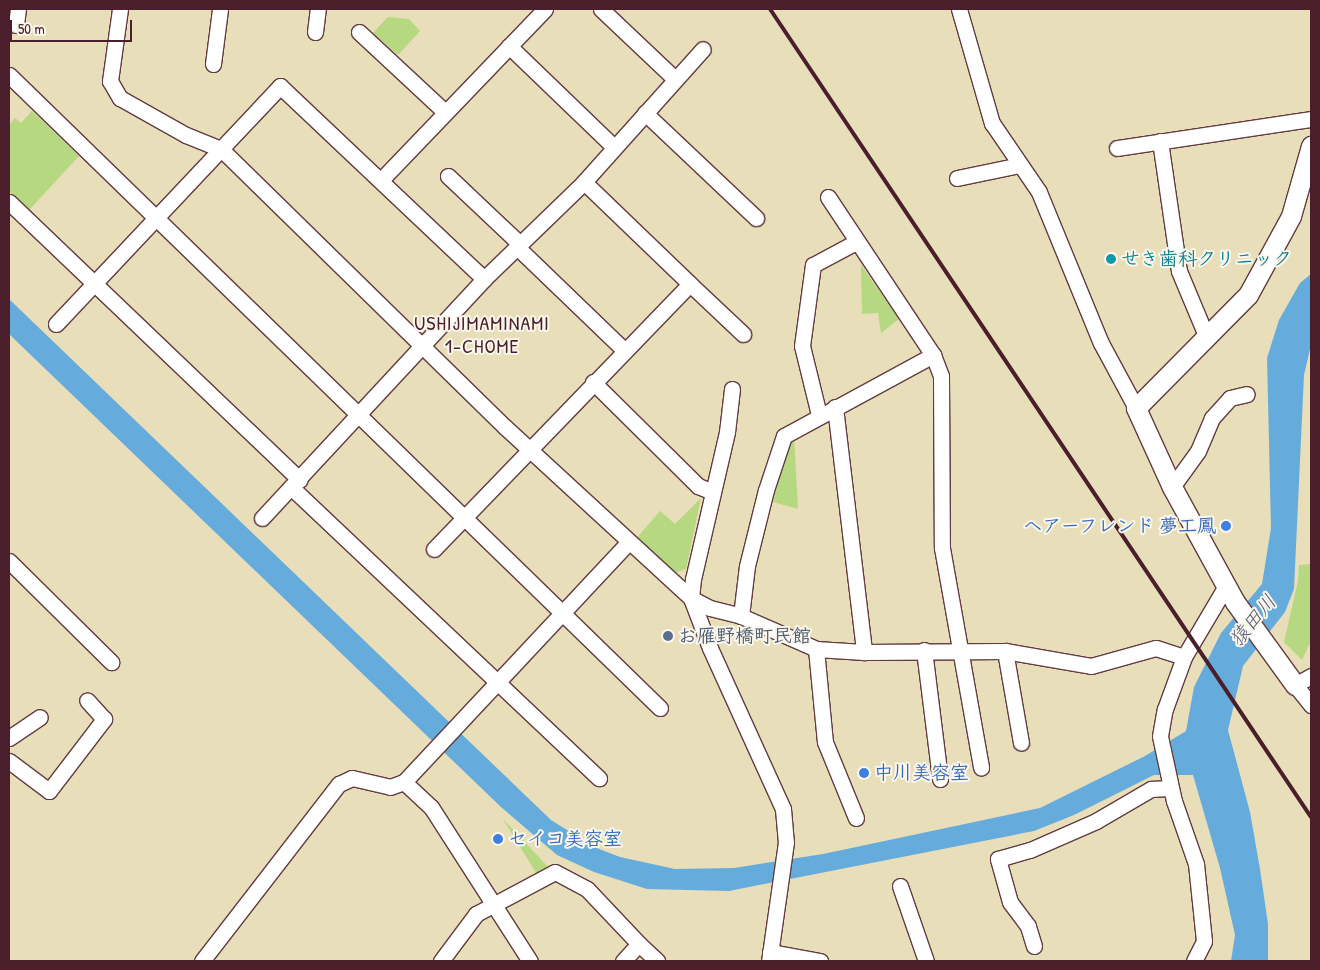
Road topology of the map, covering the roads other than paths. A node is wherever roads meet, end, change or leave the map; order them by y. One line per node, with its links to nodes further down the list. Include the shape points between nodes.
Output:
1 (18, 9): 8 (street)
2 (120, 9): 23 (street, via 110,81 120,98 186,135)
3 (220, 9): 13 (street)
4 (318, 9): 9 (street)
5 (545, 9): 11 (street)
6 (601, 9): 15 (street)
7 (958, 9): 24 (street, via 992,123)
8 (16, 25)
9 (315, 32)
10 (359, 32): 16 (street)
11 (509, 46): 16 (street); 20 (street)
12 (703, 50): 15 (street)
13 (213, 64)
14 (9, 75): 31 (street)
15 (674, 78): 17 (street)
16 (445, 112): 27 (street)
17 (645, 113): 20 (street); 32 (street)
18 (1311, 119): 19 (street)
19 (1160, 142): 22 (street); 40 (street, via 1179,271)
20 (613, 146): 28 (street)
21 (1311, 146): 40 (street, via 1291,216 1248,295)
22 (1116, 148)
23 (221, 149): 27 (street, via 280,86); 31 (street); 41 (street)
24 (1020, 166): 26 (street); 48 (street, via 1039,192 1102,343)
25 (448, 176): 34 (street)
26 (957, 178)
27 (381, 180): 35 (street)
28 (584, 182): 34 (street); 37 (street)
29 (828, 197): 33 (street)
30 (9, 202): 36 (street)
31 (157, 217): 36 (street); 49 (street)
32 (756, 218)
33 (856, 242): 43 (street); 50 (street, via 813,265 802,346)
34 (518, 246): 35 (street); 42 (street)
35 (484, 279): 41 (street)
36 (93, 283): 38 (street); 52 (street)
37 (690, 284): 39 (street); 42 (street)
38 (56, 324)
39 (743, 334)
40 (1207, 338): 48 (street)
41 (423, 346): 49 (street); 51 (street)
42 (624, 350): 44 (street)
43 (933, 355): 47 (street); 65 (street, via 941,376 942,548)
44 (593, 382): 51 (street); 54 (street, via 698,486)
45 (732, 389): 54 (street, via 727,432)
46 (1247, 394): 53 (street, via 1230,398 1212,418 1198,450)
47 (835, 407): 50 (street); 68 (street)
48 (1136, 408): 53 (street)
49 (361, 415): 52 (street); 56 (street)
50 (819, 415): 63 (street, via 784,436 766,490 747,566)
51 (529, 449): 56 (street); 57 (street)
52 (295, 484): 55 (street); 72 (street)
53 (1172, 487): 60 (street)
54 (713, 492): 61 (street)
55 (262, 518)
56 (463, 520): 58 (street); 62 (street)
57 (628, 543): 61 (street); 62 (street)
58 (434, 550)
59 (11, 568): 70 (street)
60 (1230, 594): 69 (street); 73 (street)
61 (691, 598): 63 (street, via 710,608); 91 (street, via 710,648 783,809 786,842)
62 (562, 616): 72 (street); 76 (street)
63 (742, 616): 64 (street)
64 (816, 649): 68 (street); 86 (street, via 825,742)
65 (961, 649): 66 (street); 67 (street); 81 (street)
66 (924, 650): 68 (street); 83 (street)
67 (1005, 651): 69 (street, via 1091,666 1156,648); 79 (street)
68 (864, 652)
69 (1184, 657): 85 (street, via 1165,709 1160,736)
70 (111, 662)
71 (1311, 676): 73 (street)
72 (496, 684): 82 (street); 84 (street)
73 (1295, 685): 75 (street)
74 (87, 700): 80 (street, via 104,719 49,791)
75 (1311, 705)
76 (660, 708)
77 (40, 716): 78 (street)
78 (9, 738)
79 (1020, 743)
80 (9, 761)
81 (981, 768)
82 (599, 778)
83 (940, 779)
84 (404, 782): 88 (street, via 431,807); 92 (street, via 390,787 352,778 339,784)
85 (1170, 784): 90 (street, via 1151,789 1096,821 1030,850 998,858 1010,902 1028,926); 99 (street, via 1196,864 1203,907 1204,941)
86 (856, 818)
87 (900, 886): 98 (street)
88 (494, 903): 89 (street, via 555,872 587,889); 93 (street, via 476,914); 94 (street)
89 (639, 944): 95 (street); 96 (street)
90 (1034, 946)
91 (770, 957): 97 (street)
92 (202, 961)
93 (441, 961)
94 (530, 961)
95 (623, 961)
96 (657, 961)
97 (820, 961)
98 (926, 961)
99 (1194, 961)

